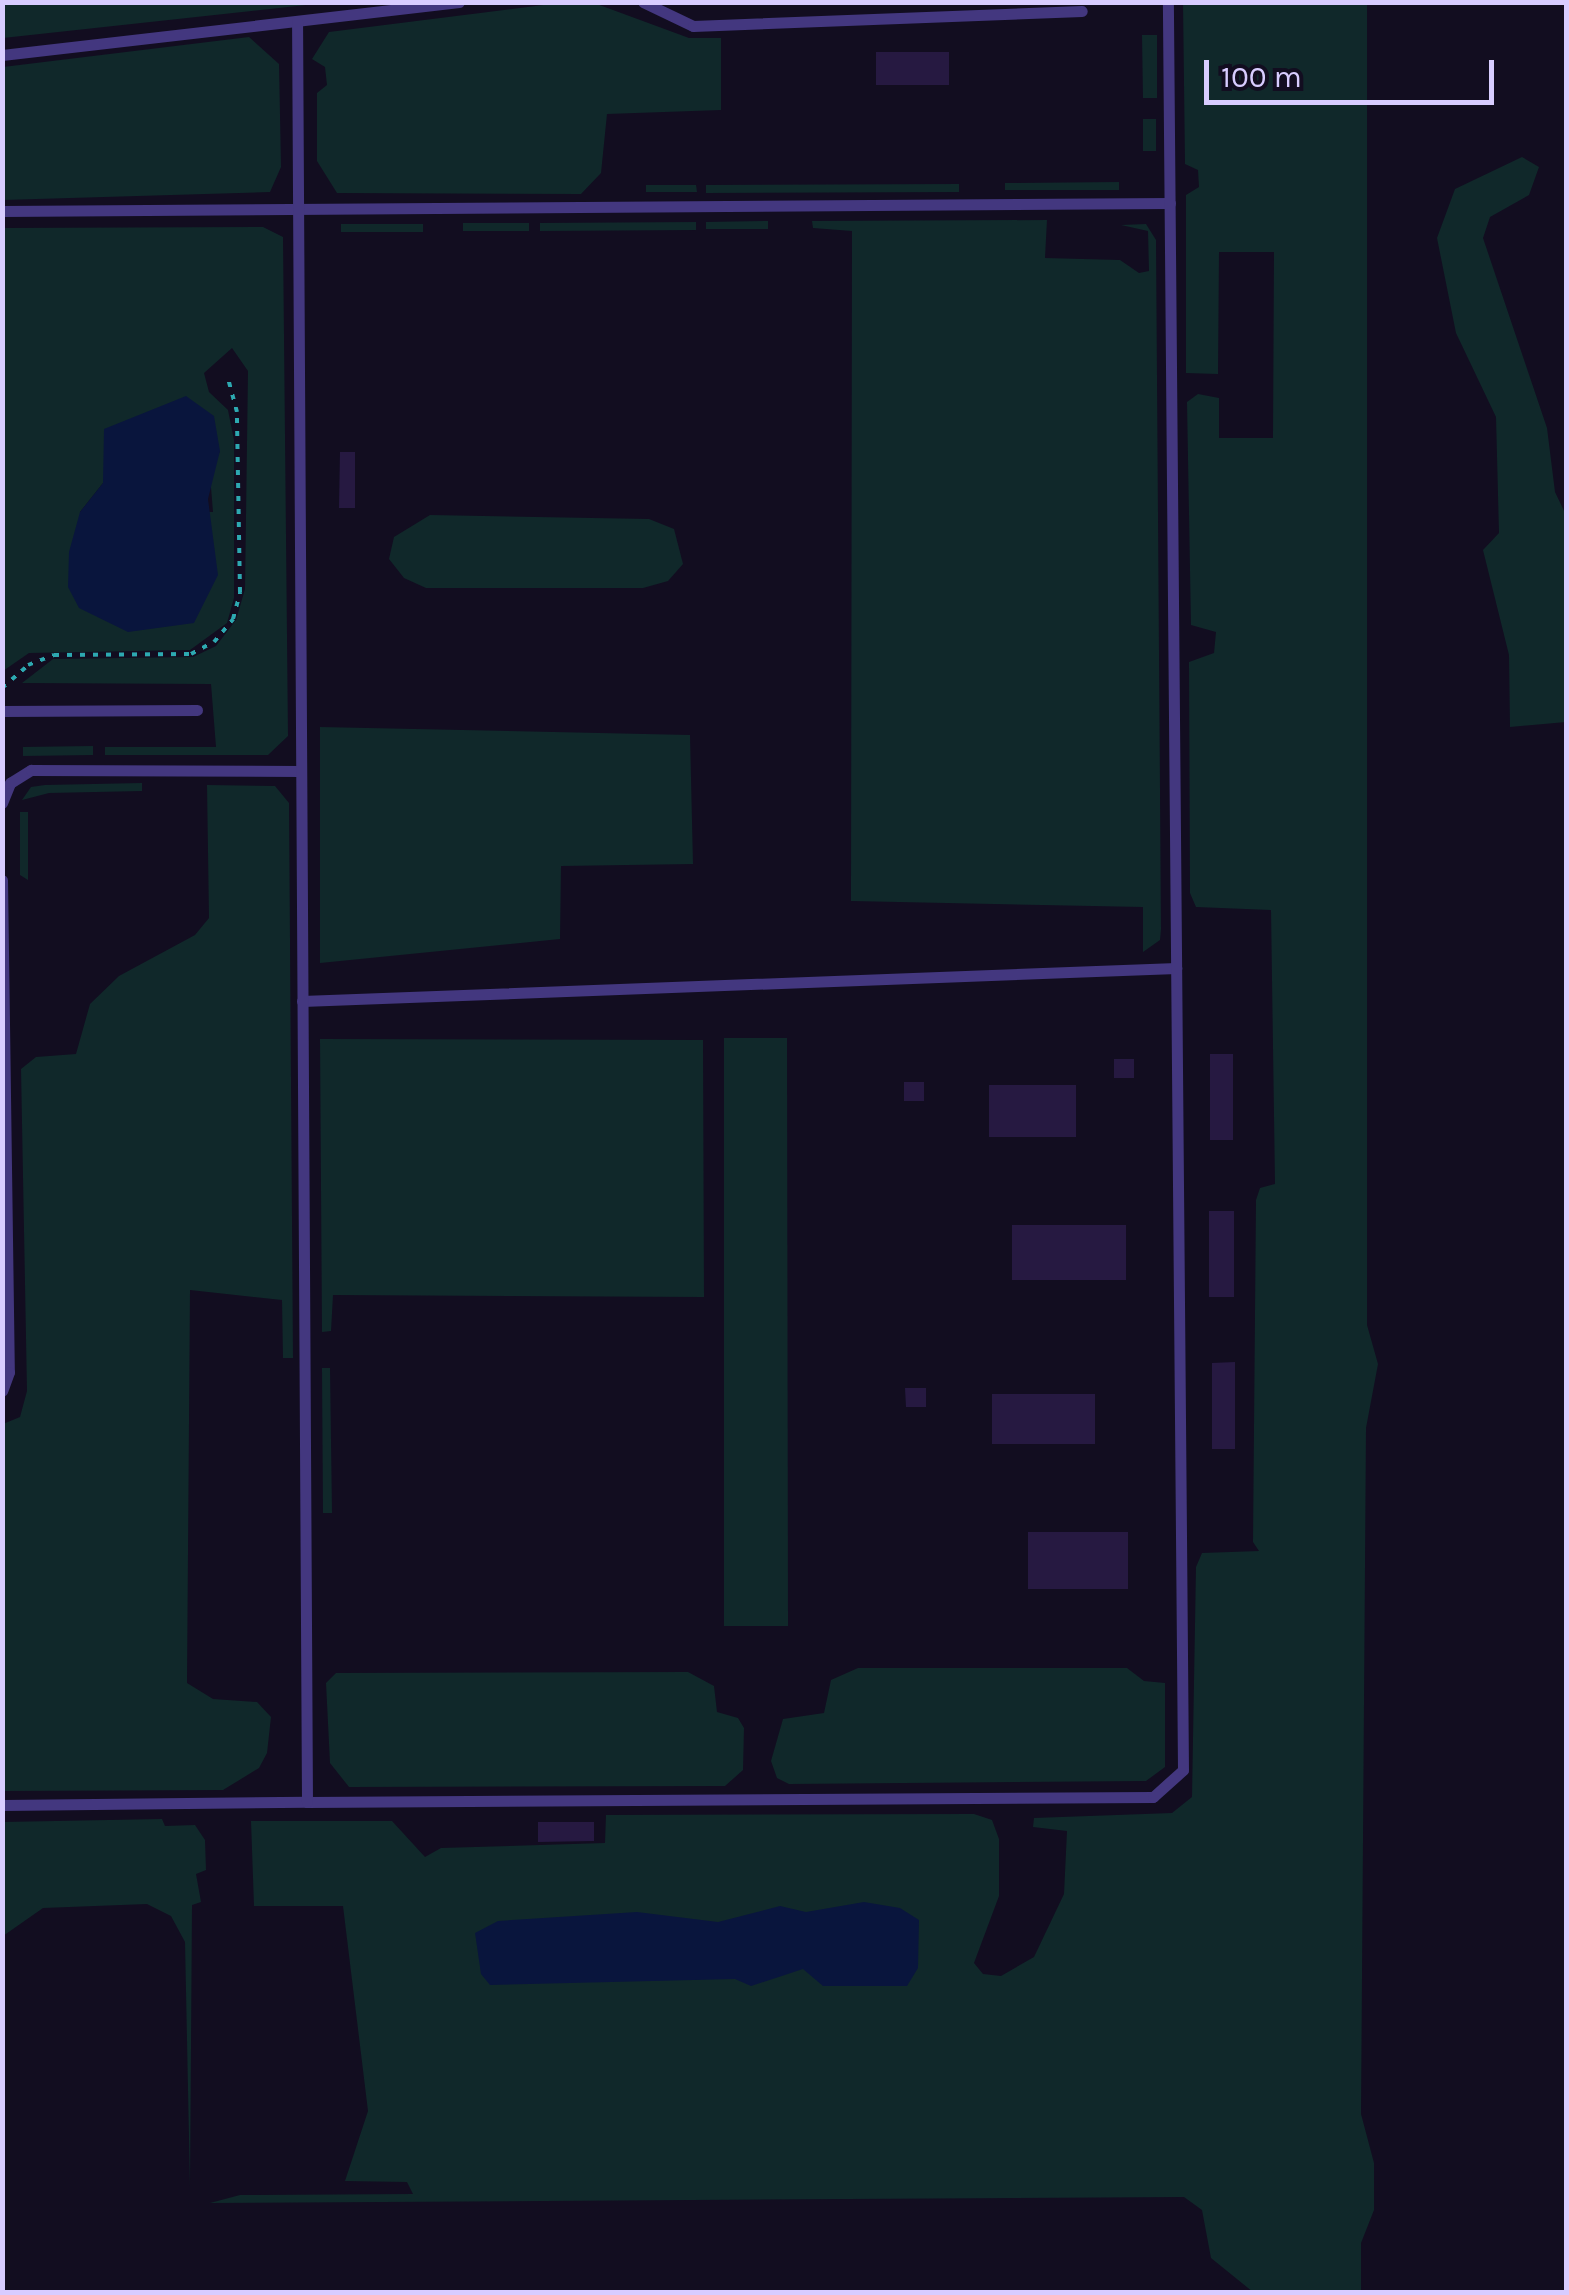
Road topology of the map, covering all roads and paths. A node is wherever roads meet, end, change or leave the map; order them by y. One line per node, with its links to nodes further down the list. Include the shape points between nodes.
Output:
1 (458, 2): 5 (lane)
2 (644, 2): 4 (lane, via 693,26)
3 (1168, 2): 7 (lane)
4 (1082, 11)
5 (297, 22): 6 (lane); 8 (lane)
6 (2, 56)
7 (1170, 203): 8 (lane); 18 (lane)
8 (298, 210): 9 (lane); 14 (lane)
9 (2, 211)
10 (227, 374): 11 (path, via 237,412 240,592 233,620 214,642 190,654 54,655)
11 (2, 688)
12 (197, 710): 13 (lane)
13 (2, 711)
14 (301, 770): 15 (lane, via 30,770); 19 (lane)
15 (6, 778): 16 (lane)
16 (2, 803)
17 (2, 880): 20 (lane, via 10,1372)
18 (1176, 968): 19 (lane); 21 (lane, via 1183,1770 1177,1782 1153,1797)
19 (302, 1001): 21 (lane)
20 (2, 1391)
21 (307, 1802): 22 (lane)
22 (2, 1805)

